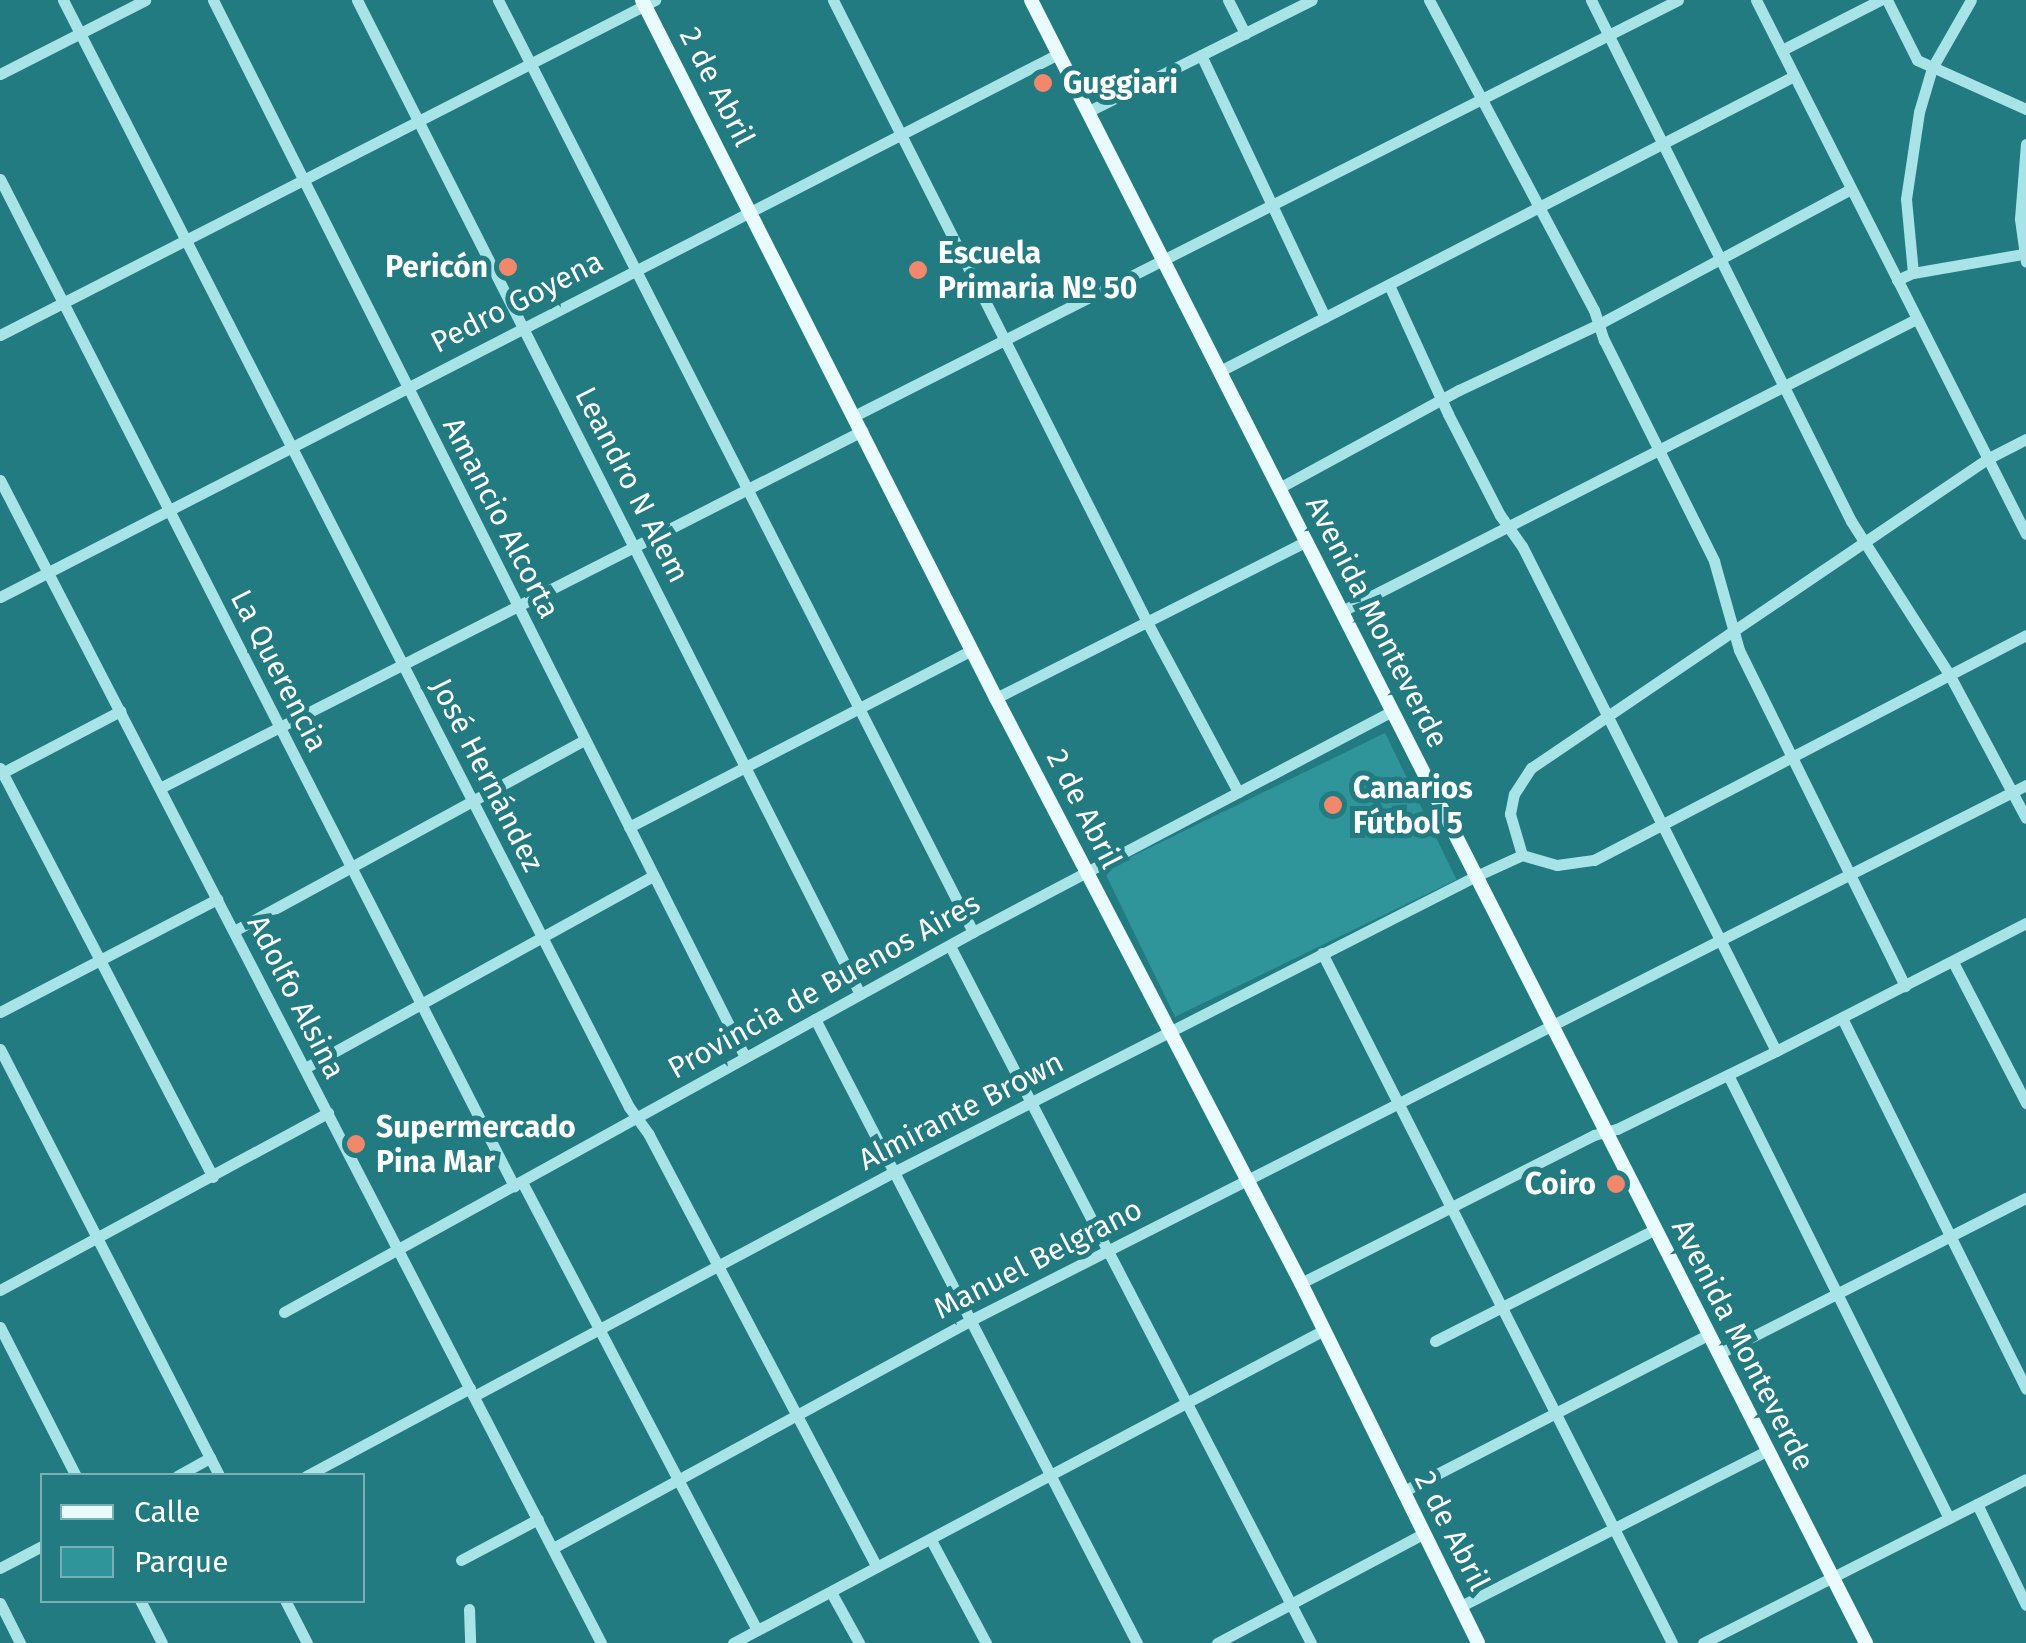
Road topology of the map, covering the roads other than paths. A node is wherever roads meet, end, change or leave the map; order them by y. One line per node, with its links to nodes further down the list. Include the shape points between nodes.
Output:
1 (63, 0): 17 (street, José Hernández)
2 (145, 0): 17 (street)
3 (213, 0): 35 (street, Amancio Alcorta)
4 (357, 0): 30 (street, Leandro N Alem)
5 (498, 0): 23 (street)
6 (832, 0): 31 (street)
7 (1031, 0): 21 (main road, Avenida Monteverde)
8 (1228, 0): 18 (street)
9 (1312, 0): 18 (street)
10 (1429, 0): 27 (street)
11 (1591, 0): 19 (street)
12 (1678, 0): 19 (street)
13 (1756, 0): 20 (street)
14 (1883, 0): 20 (street); 24 (street, via 1912,53)
15 (1971, 0): 24 (street)
16 (647, 2): 23 (street); 40 (main road, 2 de Abril)
17 (80, 33): 25 (street); 41 (street, José Hernández)
18 (1245, 34): 22 (street)
19 (1610, 35): 27 (street); 32 (street)
20 (1782, 50): 26 (street)
21 (1058, 54): 29 (main road, Avenida Monteverde); 31 (street, Pedro Goyena)
22 (1201, 55): 29 (street); 38 (street)
23 (531, 64): 30 (street); 45 (street)
24 (1932, 68): 28 (street); 46 (street, via 1910,154 1906,199)
25 (0, 74)
26 (1794, 76): 32 (street); 37 (street)
27 (1480, 98): 38 (street); 39 (street)
28 (2026, 109)
29 (1087, 112): 44 (main road, Avenida Monteverde)
30 (419, 121): 35 (street); 53 (street, Leandro N Alem)
31 (902, 133): 40 (street, Pedro Goyena); 55 (street)
32 (1664, 143): 39 (street); 42 (street)
33 (2026, 144): 36 (street)
34 (0, 179): 49 (street, La Querencia)
35 (303, 180): 41 (street); 57 (street, Amancio Alcorta)
36 (2023, 185): 43 (street)
37 (1851, 189): 42 (street); 47 (street)
38 (1273, 206): 44 (street); 50 (street)
39 (1538, 206): 48 (street); 52 (street)
40 (749, 212): 45 (street, Pedro Goyena); 60 (main road, 2 de Abril)
41 (186, 239): 49 (street); 63 (street, José Hernández)
42 (1718, 258): 52 (street); 58 (street)
43 (2024, 258): 46 (street)
44 (1162, 259): 55 (street); 56 (main road, Avenida Monteverde)
45 (635, 270): 53 (street, Pedro Goyena); 68 (street)
46 (1913, 273): 47 (street)
47 (1897, 280): 51 (street)
48 (1389, 285): 50 (street); 59 (street)
49 (64, 303): 54 (street); 69 (street, La Querencia)
50 (1325, 317): 56 (street)
51 (1916, 319): 58 (street); 65 (street)
52 (1598, 324): 59 (street); 64 (street)
53 (524, 326): 57 (street, Pedro Goyena); 74 (street, Leandro N Alem)
54 (0, 334)
55 (1005, 338): 60 (street); 79 (street)
56 (1220, 371): 67 (main road, Avenida Monteverde)
57 (406, 386): 63 (street, Pedro Goyena); 77 (street, Amancio Alcorta)
58 (1784, 387): 64 (street); 73 (street)
59 (1444, 400): 67 (street); 70 (street)
60 (854, 416): 61 (main road, 2 de Abril)
61 (862, 431): 68 (street); 82 (main road, 2 de Abril)
62 (2026, 439): 65 (street)
63 (290, 447): 69 (street, Pedro Goyena); 83 (street, José Hernández)
64 (1659, 450): 70 (street); 80 (street, via 1714,561)
65 (1987, 460): 71 (street); 73 (street)
66 (0, 480): 75 (street, Adolfo Alsina)
67 (1279, 488): 72 (main road, Avenida Monteverde)
68 (748, 489): 74 (street); 86 (street)
69 (168, 509): 75 (street, Pedro Goyena); 90 (street, La Querencia)
70 (1507, 526): 78 (street); 89 (street)
71 (2026, 534)
72 (1304, 542): 78 (main road, Avenida Monteverde); 79 (street)
73 (1866, 544): 80 (street); 84 (street)
74 (635, 548): 77 (street); 93 (street, Leandro N Alem)
75 (48, 573): 76 (street, Pedro Goyena); 87 (street, Adolfo Alsina)
76 (0, 597)
77 (518, 607): 83 (street); 91 (street, Amancio Alcorta)
78 (1342, 611): 88 (main road, Avenida Monteverde)
79 (1146, 622): 85 (street); 98 (street)
80 (1732, 632): 89 (street); 92 (street)
81 (2026, 635): 84 (street)
82 (972, 650): 85 (main road, 2 de Abril); 86 (street)
83 (403, 666): 90 (street); 99 (street, José Hernández)
84 (1949, 674): 92 (street); 97 (street)
85 (996, 698): 105 (main road, 2 de Abril)
86 (858, 708): 93 (street); 112 (street)
87 (120, 710): 94 (street); 96 (street, Adolfo Alsina)
88 (1391, 712): 98 (street, Provincia de Buenos Aires); 108 (main road, Avenida Monteverde)
89 (1604, 716): 101 (street); 103 (street, via 1520,780 1510,814)
90 (280, 728): 96 (street); 104 (street, La Querencia)
91 (584, 740): 99 (street); 102 (street, Amancio Alcorta)
92 (1792, 756): 101 (street); 106 (street)
93 (747, 766): 102 (street); 120 (street, Leandro N Alem)
94 (1, 772): 117 (street)
95 (2026, 784): 97 (street, Manuel Belgrano)
96 (160, 788): 109 (street, Adolfo Alsina)
97 (2012, 791): 100 (street); 106 (street, Manuel Belgrano)
98 (1238, 792): 105 (street, Provincia de Buenos Aires)
99 (472, 800): 104 (street); 113 (street, José Hernández)
100 (2026, 818)
101 (1661, 826): 103 (street, via 1576,864); 114 (street)
102 (629, 827): 107 (street, Amancio Alcorta)
103 (1522, 855): 108 (street, Almirante Brown)
104 (350, 867): 111 (street); 121 (street, La Querencia)
105 (1086, 871): 112 (street, Provincia de Buenos Aires); 126 (main road, 2 de Abril)
106 (1850, 874): 114 (street, Manuel Belgrano); 119 (street)
107 (653, 876): 113 (street); 129 (street, Amancio Alcorta)
108 (1474, 877): 116 (street, Almirante Brown); 125 (main road, Avenida Monteverde)
109 (217, 900): 111 (street, Adolfo Alsina); 117 (street)
110 (2026, 923): 118 (street)
111 (234, 931): 130 (street, Adolfo Alsina)
112 (973, 932): 115 (street, Provincia de Buenos Aires)
113 (542, 937): 121 (street); 136 (street, José Hernández)
114 (1720, 940): 125 (street, Manuel Belgrano); 128 (street)
115 (950, 946): 120 (street, Provincia de Buenos Aires); 132 (street)
116 (1322, 953): 126 (street, Almirante Brown); 134 (street)
117 (98, 960): 122 (street); 139 (street)
118 (1953, 962): 119 (street); 133 (street)
119 (1905, 986): 123 (street)
120 (860, 994): 124 (street, Provincia de Buenos Aires)
121 (422, 1004): 130 (street); 141 (street, La Querencia)
122 (0, 1012)
123 (1842, 1018): 128 (street); 145 (street)
124 (815, 1019): 129 (street, Provincia de Buenos Aires); 138 (street)
125 (1552, 1027): 134 (street, Manuel Belgrano); 137 (main road, Avenida Monteverde)
126 (1168, 1032): 132 (street, Almirante Brown); 140 (main road, 2 de Abril)
127 (0, 1049): 146 (street)
128 (1776, 1052): 131 (street)
129 (745, 1057): 136 (street, Provincia de Buenos Aires)
130 (305, 1068): 135 (street, Adolfo Alsina)
131 (1728, 1076): 137 (street); 152 (street)
132 (1032, 1102): 138 (street, Almirante Brown); 148 (street)
133 (2026, 1102)
134 (1398, 1105): 140 (street, Manuel Belgrano); 143 (street)
135 (328, 1113): 139 (street); 147 (street, Adolfo Alsina)
136 (637, 1118): 141 (street, Provincia de Buenos Aires); 149 (street, José Hernández)
137 (1606, 1133): 143 (street); 144 (main road, Avenida Monteverde)
138 (894, 1172): 149 (street, Almirante Brown); 155 (street)
139 (213, 1177): 146 (street)
140 (1247, 1180): 148 (street, Manuel Belgrano); 150 (main road, 2 de Abril)
141 (518, 1184): 147 (street, Provincia de Buenos Aires); 157 (street, La Querencia)
142 (2026, 1198): 145 (street)
143 (1450, 1207): 150 (street); 153 (street)
144 (1654, 1230): 153 (street); 159 (main road, Avenida Monteverde)
145 (1949, 1237): 152 (street); 162 (street)
146 (98, 1239): 151 (street); 168 (street)
147 (398, 1250): 154 (street, Provincia de Buenos Aires); 163 (street, Adolfo Alsina)
148 (1107, 1252): 155 (street, Manuel Belgrano); 164 (street)
149 (718, 1267): 157 (street, Almirante Brown); 165 (street, José Hernández)
150 (1301, 1284): 158 (main road, 2 de Abril)
151 (0, 1290)
152 (1836, 1296): 161 (street); 178 (street)
153 (1502, 1309): 160 (street); 166 (street)
154 (284, 1312)
155 (969, 1321): 165 (street, Manuel Belgrano); 173 (street)
156 (0, 1326): 169 (street)
157 (598, 1330): 163 (street, Almirante Brown); 174 (street, La Querencia)
158 (1324, 1330): 164 (street); 176 (main road, 2 de Abril)
159 (1708, 1335): 161 (main road, Avenida Monteverde); 166 (street)
160 (1436, 1341)
161 (1718, 1354): 167 (main road, Avenida Monteverde)
162 (2026, 1389)
163 (472, 1392): 172 (street, Almirante Brown); 179 (street, Adolfo Alsina)
164 (1184, 1403): 173 (street); 193 (street)
165 (798, 1414): 174 (street, Manuel Belgrano); 186 (street, José Hernández)
166 (1554, 1414): 176 (street); 180 (street)
167 (1767, 1451): 180 (street); 188 (main road, Avenida Monteverde)
168 (210, 1458): 170 (street); 171 (street)
169 (74, 1473)
170 (182, 1473)
171 (218, 1473)
172 (312, 1473)
173 (1050, 1476): 182 (street); 206 (street)
174 (678, 1479): 184 (street, Manuel Belgrano); 197 (street, La Querencia)
175 (2026, 1480): 177 (street)
176 (1402, 1492): 181 (main road, 2 de Abril)
177 (1977, 1504): 178 (street); 194 (street)
178 (1949, 1518): 188 (street)
179 (538, 1520): 184 (street, Adolfo Alsina); 185 (street)
180 (1614, 1530): 195 (street); 210 (street)
181 (1423, 1534): 193 (street); 195 (main road, 2 de Abril)
182 (931, 1540): 186 (street); 205 (street)
183 (40, 1547): 187 (street)
184 (552, 1548): 202 (street, Adolfo Alsina)
185 (461, 1560)
186 (878, 1567): 189 (street)
187 (0, 1568)
188 (1832, 1578): 211 (street); 212 (main road, Avenida Monteverde)
189 (832, 1594): 197 (street); 204 (street)
190 (0, 1603): 198 (street)
191 (142, 1603): 199 (street)
192 (286, 1603): 200 (street)
193 (1290, 1604): 207 (street); 208 (street)
194 (2026, 1605)
195 (1460, 1607): 209 (main road, 2 de Abril)
196 (469, 1609): 201 (street)
197 (757, 1630): 203 (street)
198 (20, 1643)
199 (162, 1643)
200 (307, 1643)
201 (470, 1643)
202 (602, 1643)
203 (734, 1643)
204 (859, 1643)
205 (986, 1643)
206 (1137, 1643)
207 (1217, 1643)
208 (1312, 1643)
209 (1478, 1643)
210 (1672, 1643)
211 (1702, 1643)
212 (1866, 1643)

